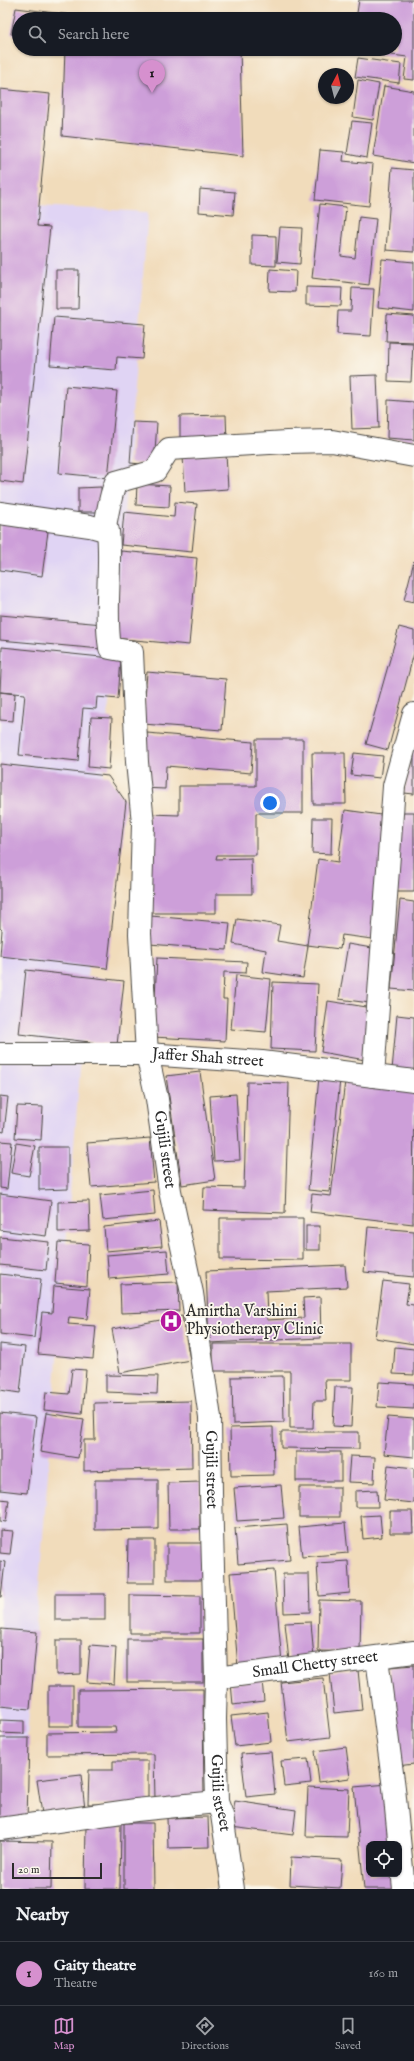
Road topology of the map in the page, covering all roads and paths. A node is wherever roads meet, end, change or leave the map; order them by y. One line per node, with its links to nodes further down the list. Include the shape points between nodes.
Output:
1 (414, 456): 3 (street, via 332,442 287,442 169,450 155,471 116,482 110,497)
2 (0, 513): 3 (street)
3 (104, 530): 6 (street, Gujili street, via 108,531 110,558 110,648 132,652 137,762 143,823 140,934)
4 (414, 714): 7 (street, via 394,786)
5 (0, 1054): 6 (street, Jaffer Shah street)
6 (147, 1054): 7 (street, Jaffer Shah street, via 262,1062); 11 (street, Gujili street, via 157,1099 170,1191 192,1293 210,1418)
7 (373, 1076): 8 (street, Jaffer Shah street)
8 (414, 1081)
9 (414, 1652): 10 (street, Small Chetty street)
10 (377, 1658): 11 (street, Small Chetty street); 15 (street)
11 (216, 1678): 12 (street, Gujili street)
12 (217, 1802): 13 (street, via 136,1810); 14 (street, Gujili street, via 222,1814)
13 (0, 1829)
14 (233, 1889)
15 (404, 1889)

